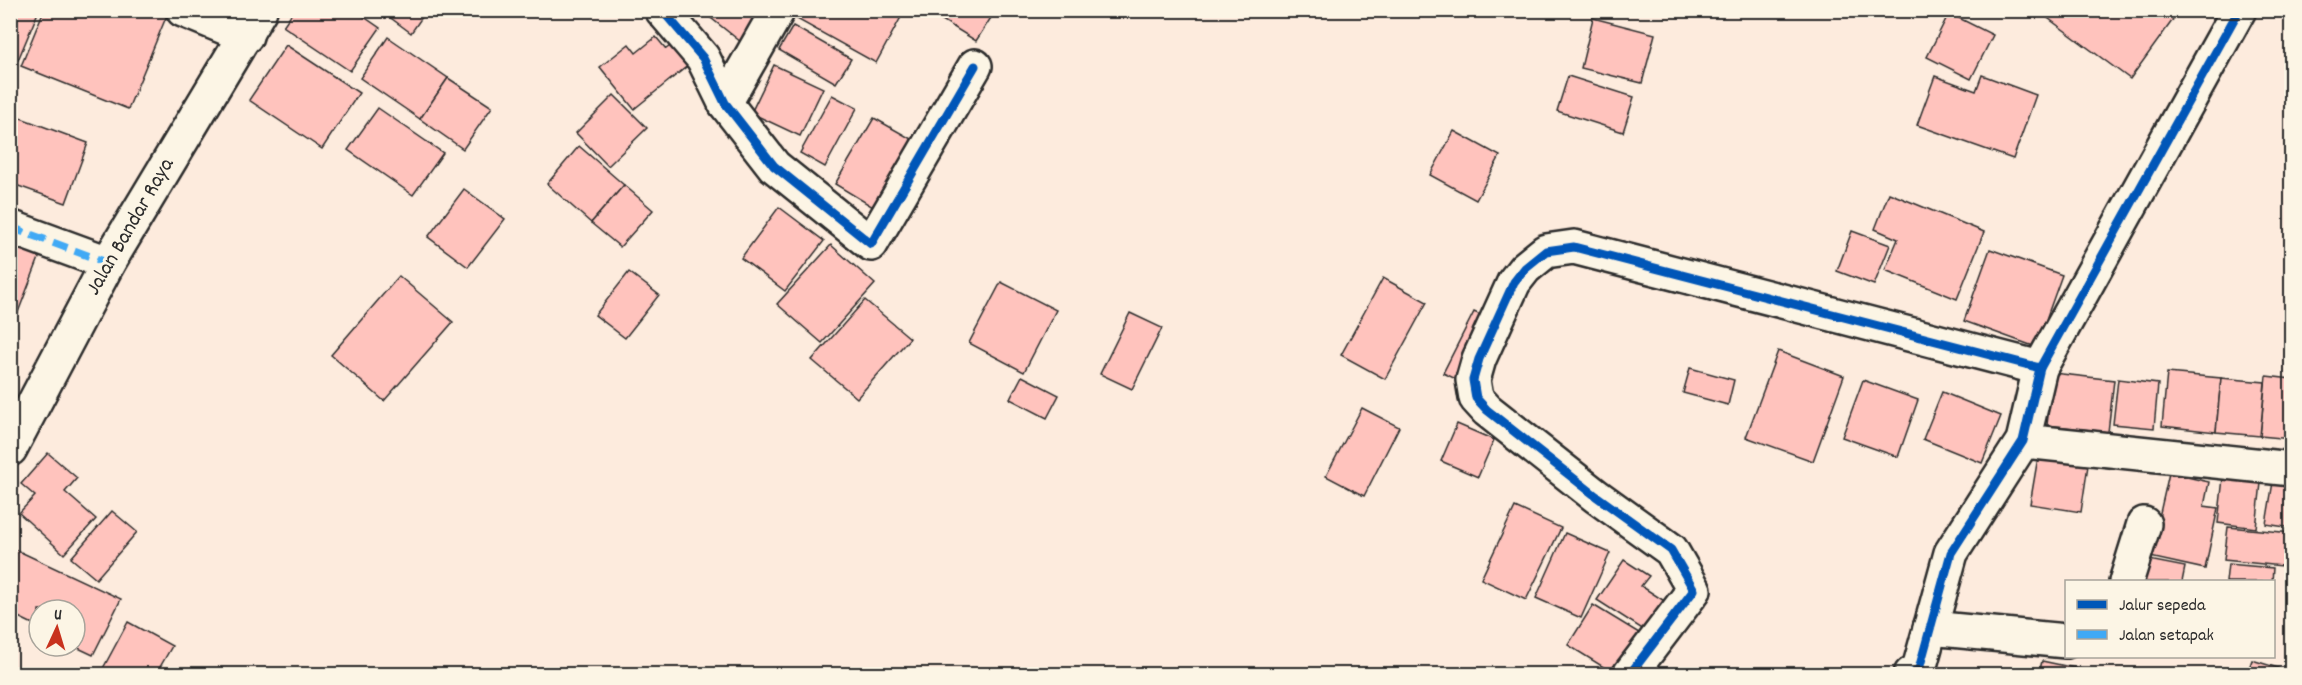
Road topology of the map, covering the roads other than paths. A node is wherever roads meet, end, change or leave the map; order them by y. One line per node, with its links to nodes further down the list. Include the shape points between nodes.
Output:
1 (183, 10): 5 (street)
2 (662, 10): 7 (street, via 703,58)
3 (778, 10): 7 (street)
4 (2239, 10): 10 (street)
5 (253, 23): 9 (street, Jalan Bandar Raya)
6 (975, 66): 7 (street, via 871,244 774,166)
7 (725, 103)
8 (10, 226): 9 (street)
9 (108, 263): 11 (street, Jalan Bandar Raya)
10 (2040, 368): 12 (street); 19 (street, via 1574,247 1546,251 1514,282 1479,359 1473,380 1476,398 1596,496 1671,550 1677,560 1694,591)
11 (13, 437)
12 (2023, 441): 13 (street); 16 (street, via 1951,553)
13 (2292, 469)
14 (2144, 524): 15 (street)
15 (2127, 580)
16 (1930, 628): 17 (street); 18 (street)
17 (2065, 641)
18 (1919, 673)
19 (1630, 675)

